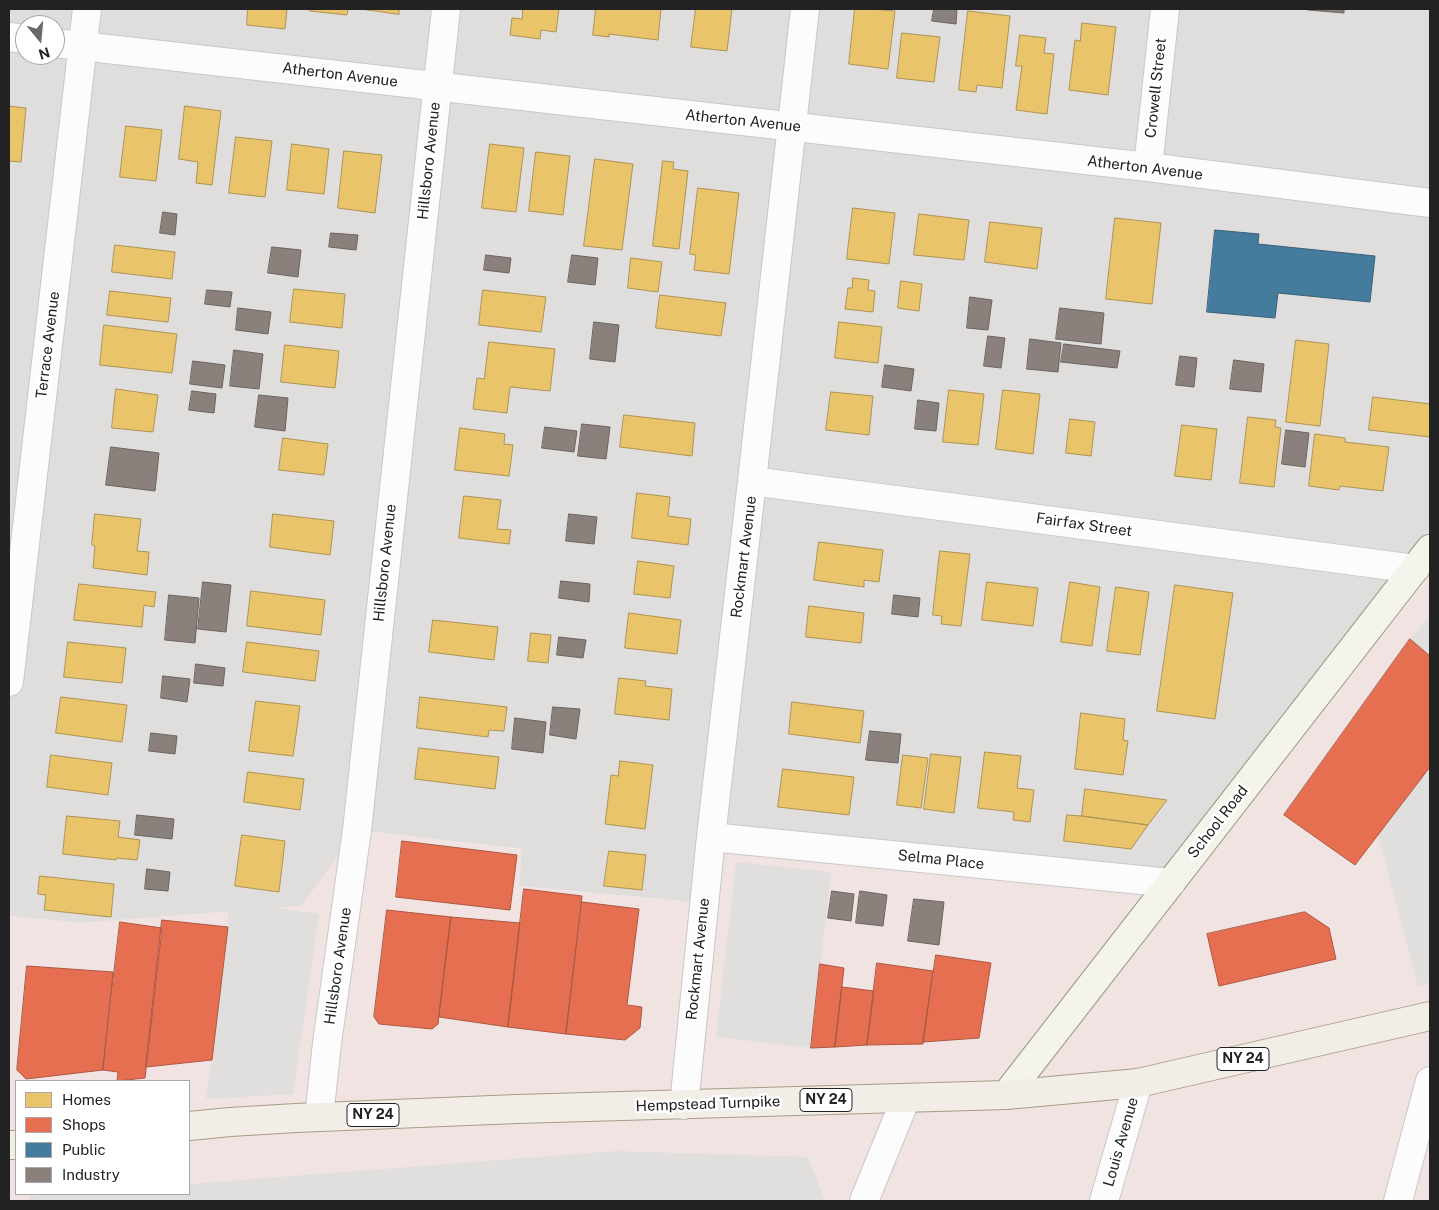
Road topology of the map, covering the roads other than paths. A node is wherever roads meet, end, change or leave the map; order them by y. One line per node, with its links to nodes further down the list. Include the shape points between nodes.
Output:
1 (87, 9): 6 (street, Terrace Avenue)
2 (446, 9): 7 (street, Hillsboro Avenue)
3 (805, 9): 8 (street, Rockmart Avenue)
4 (1165, 9): 9 (street, Crowell Street)
5 (65, 44): 6 (street, Atherton Avenue)
6 (83, 46): 7 (street, Atherton Avenue); 13 (street, Terrace Avenue)
7 (436, 86): 8 (street, Atherton Avenue); 22 (street, Hillsboro Avenue, via 356,830)
8 (791, 126): 9 (street, Atherton Avenue); 11 (street, Rockmart Avenue)
9 (1148, 168): 10 (street, Atherton Avenue)
10 (1430, 203)
11 (752, 482): 12 (street, Fairfax Street); 14 (street, Rockmart Avenue)
12 (1423, 559): 15 (main road, School Road)
13 (9, 682)
14 (711, 837): 15 (street, Selma Place); 21 (street, Rockmart Avenue)
15 (1171, 883): 19 (main road, School Road)
16 (1430, 1016): 18 (main road, Hempstead Turnpike / NY 24)
17 (1430, 1080): 26 (street)
18 (1138, 1083): 19 (main road, Hempstead Turnpike / NY 24); 25 (street, Louis Avenue)
19 (1006, 1095): 20 (main road, Hempstead Turnpike / NY 24)
20 (906, 1098): 21 (main road, Hempstead Turnpike / NY 24); 24 (street)
21 (684, 1105): 22 (main road, Hempstead Turnpike / NY 24)
22 (319, 1117): 23 (main road, Hempstead Turnpike / NY 24)
23 (190, 1126)
24 (864, 1201)
25 (1104, 1201)
26 (1398, 1201)

